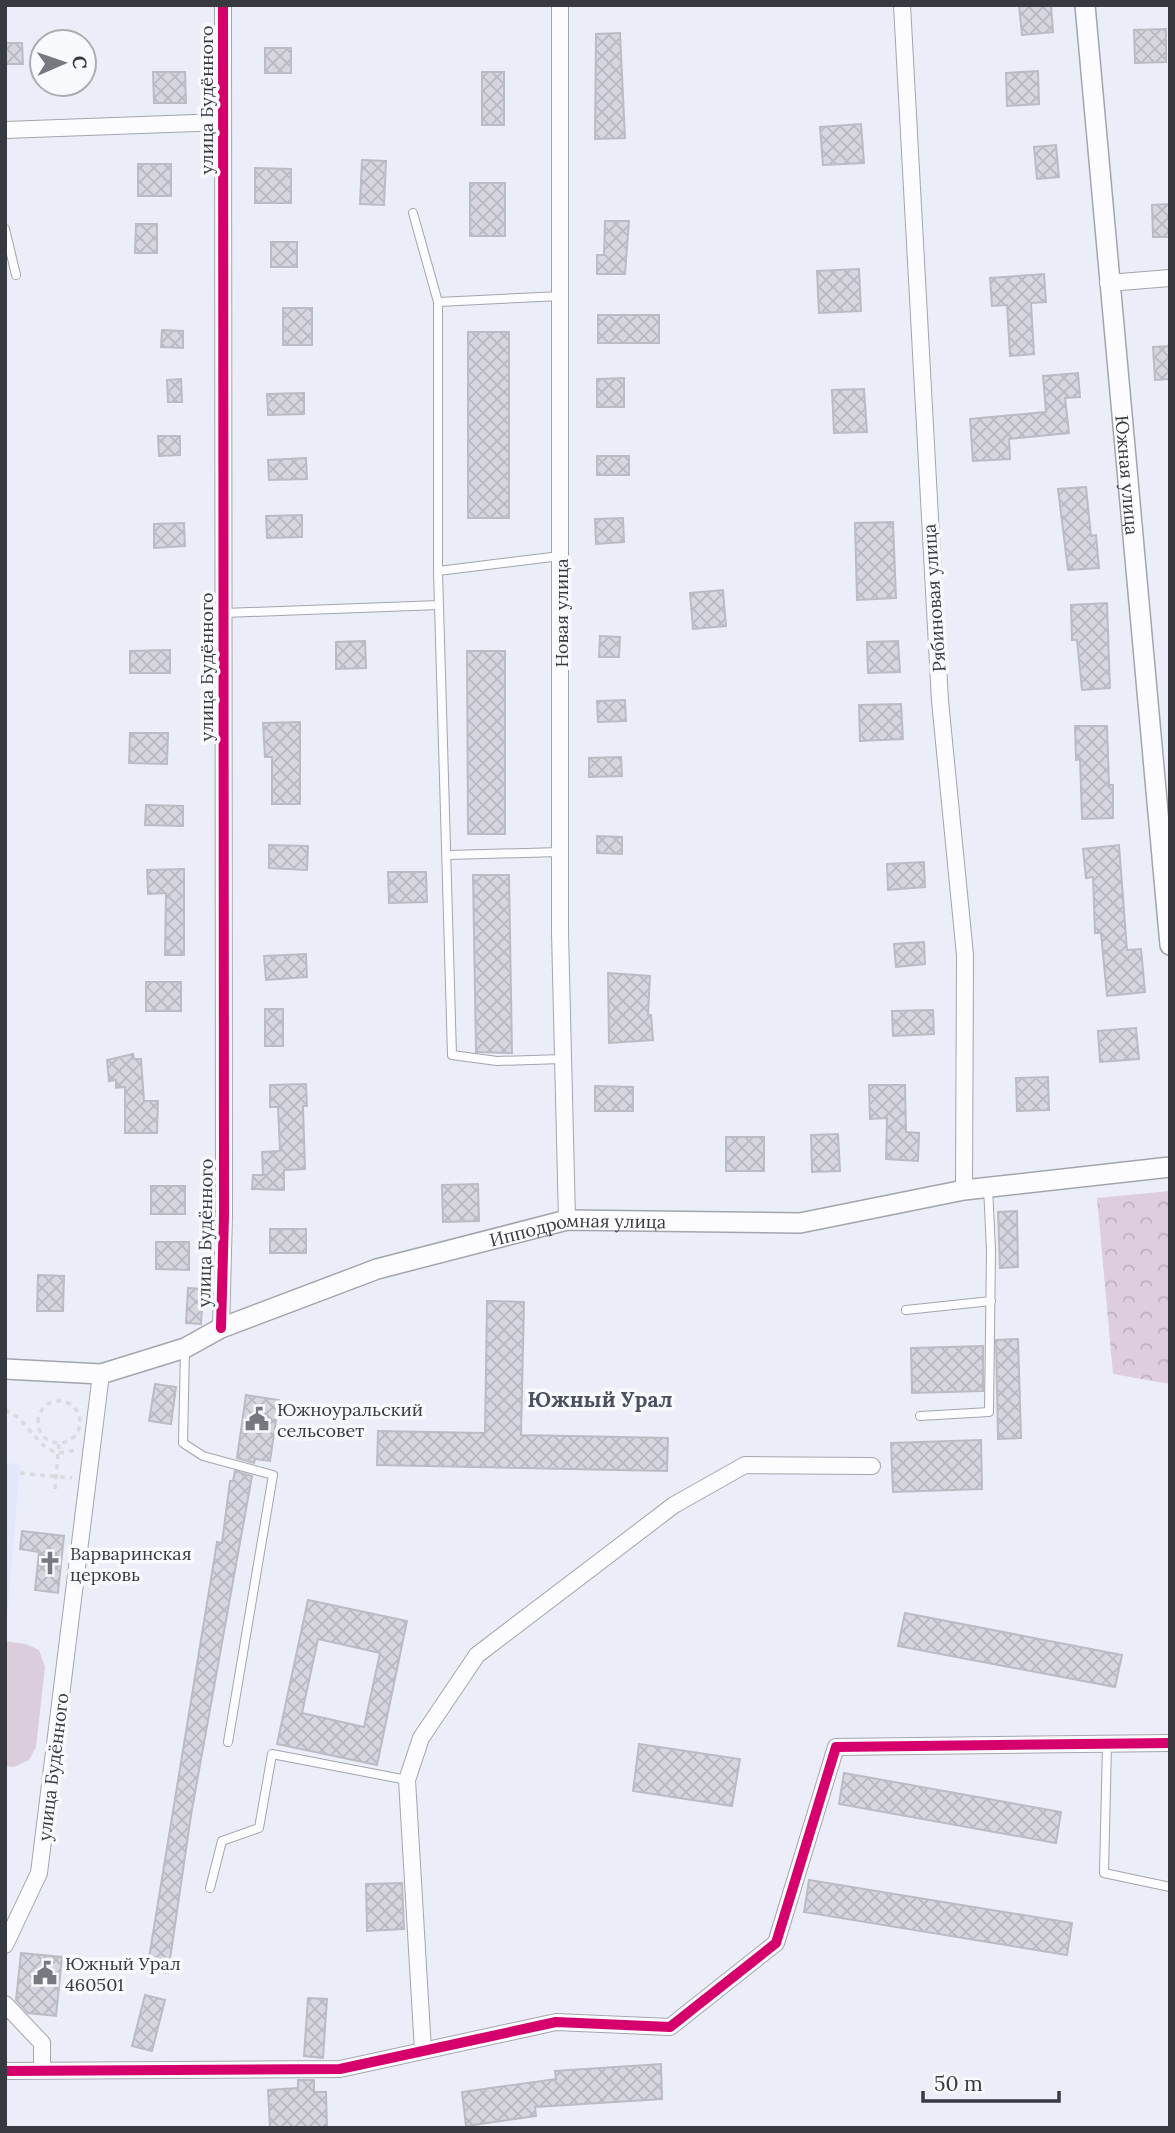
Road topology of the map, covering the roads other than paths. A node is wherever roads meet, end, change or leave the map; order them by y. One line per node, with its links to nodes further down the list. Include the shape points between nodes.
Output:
1 (223, 5): 5 (street, улица Будённого)
2 (559, 5): 12 (street, Новая улица)
3 (902, 5): 24 (street, Рябиновая улица, via 940,701 965,955)
4 (1085, 5): 11 (street, Южная улица)
5 (223, 122): 6 (street); 17 (street, улица Будённого)
6 (5, 130)
7 (413, 213): 13 (lane)
8 (5, 229): 9 (lane)
9 (16, 275)
10 (1170, 278): 11 (street)
11 (1108, 283): 20 (street, Южная улица)
12 (562, 296): 13 (lane); 14 (street, Новая улица)
13 (438, 302): 15 (lane)
14 (561, 556): 15 (lane); 18 (street, Новая улица)
15 (438, 571): 16 (lane)
16 (439, 605): 17 (lane); 19 (lane)
17 (223, 613): 28 (street, улица Будённого)
18 (560, 852): 19 (lane); 21 (street, Новая улица)
19 (448, 855): 21 (lane, via 452,1055 497,1061)
20 (1170, 944)
21 (563, 1059): 25 (street, Новая улица)
22 (1170, 1167): 23 (street, Ипподромная улица)
23 (988, 1187): 24 (street, Ипподромная улица); 26 (lane)
24 (964, 1190): 25 (street, Ипподромная улица, via 800,1223)
25 (567, 1220): 28 (street, Ипподромная улица, via 377,1269)
26 (991, 1301): 27 (lane); 32 (lane, via 989,1412)
27 (906, 1310)
28 (221, 1328): 29 (street, Ипподромная улица)
29 (185, 1348): 31 (street, Ипподромная улица); 34 (lane, via 183,1443 203,1457 273,1475)
30 (5, 1369): 31 (street, Ипподромная улица)
31 (102, 1374): 40 (street, улица Будённого, via 39,1873)
32 (920, 1416)
33 (872, 1466): 37 (street, via 745,1465 674,1505 477,1654 421,1738)
34 (228, 1742)
35 (1170, 1743): 36 (street)
36 (1107, 1745): 38 (lane, via 1104,1873); 42 (street, via 836,1747 776,1943 670,2027 556,2022)
37 (407, 1780): 39 (lane, via 272,1754 259,1828 222,1841); 42 (street)
38 (1170, 1887)
39 (210, 1888)
40 (5, 1944)
41 (5, 2004): 44 (street, via 42,2043)
42 (423, 2051): 44 (street, via 340,2069)
43 (5, 2071): 44 (street)
44 (42, 2071)

